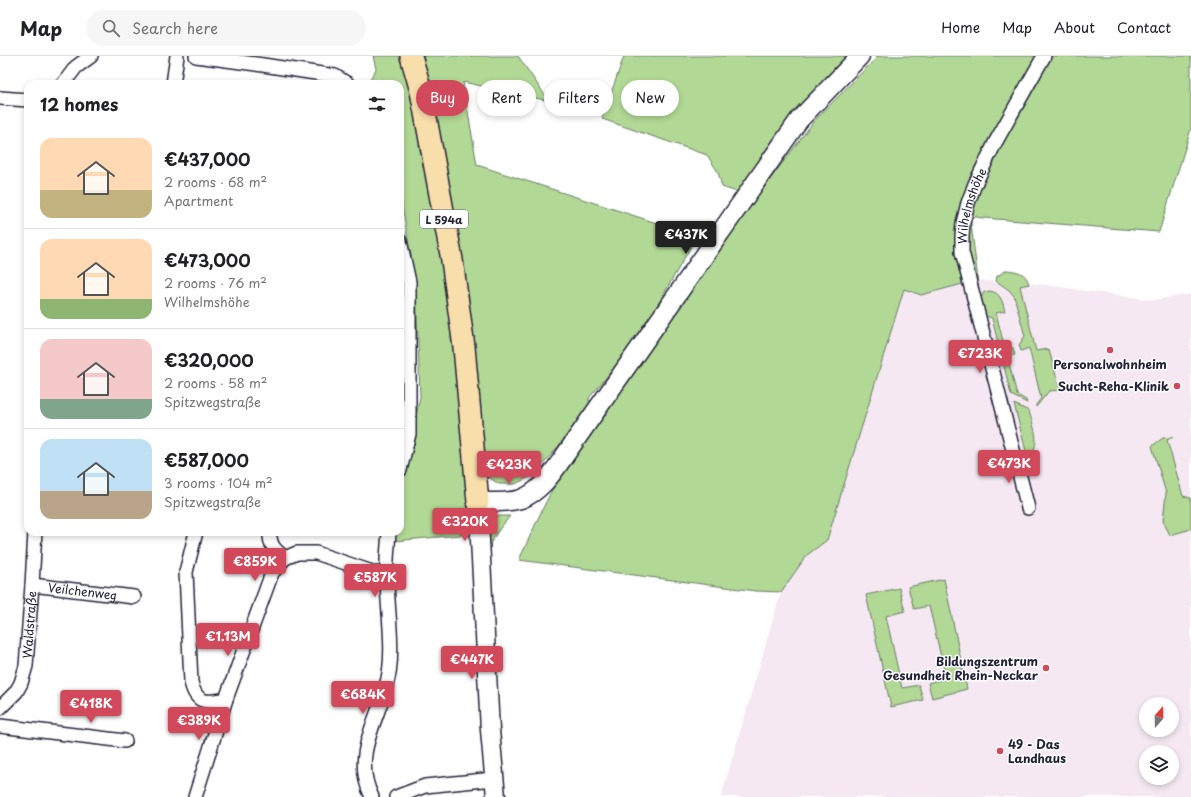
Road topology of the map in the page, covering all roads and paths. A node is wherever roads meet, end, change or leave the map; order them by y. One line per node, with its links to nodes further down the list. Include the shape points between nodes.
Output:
1 (91, 56): 7 (street)
2 (177, 56): 9 (street)
3 (196, 56): 10 (street, via 335,76)
4 (411, 56): 15 (main road, L 594a, via 421,91 452,260 464,347)
5 (860, 56): 15 (main road, via 799,120 546,481 520,499)
6 (1044, 56): 16 (street, Wilhelmshöhe, via 975,184 962,231 962,252)
7 (73, 61): 8 (street)
8 (65, 80)
9 (174, 80)
10 (342, 80)
11 (0, 98): 12 (street)
12 (24, 100)
13 (404, 259): 14 (street, via 409,282)
14 (405, 433)
15 (478, 502): 29 (main road)
16 (1028, 508)
17 (35, 536): 23 (street, Waldstraße)
18 (195, 536): 25 (street, via 186,572 191,682 194,692 200,699 208,702)
19 (270, 536): 21 (street, via 274,550)
20 (389, 536): 22 (street)
21 (285, 558): 22 (street, via 297,553 316,553); 25 (street, via 272,573)
22 (386, 578): 31 (street, via 390,633 387,685 364,755 365,776)
23 (32, 585): 24 (street, Veilchenweg); 26 (street, Waldstraße, via 28,655 24,674 16,692)
24 (134, 597)
25 (226, 699): 30 (street)
26 (0, 708)
27 (0, 726): 28 (street)
28 (125, 741)
29 (494, 779): 32 (street, via 425,786); 33 (main road)
30 (195, 797)
31 (372, 797)
32 (396, 797)
33 (496, 797)

